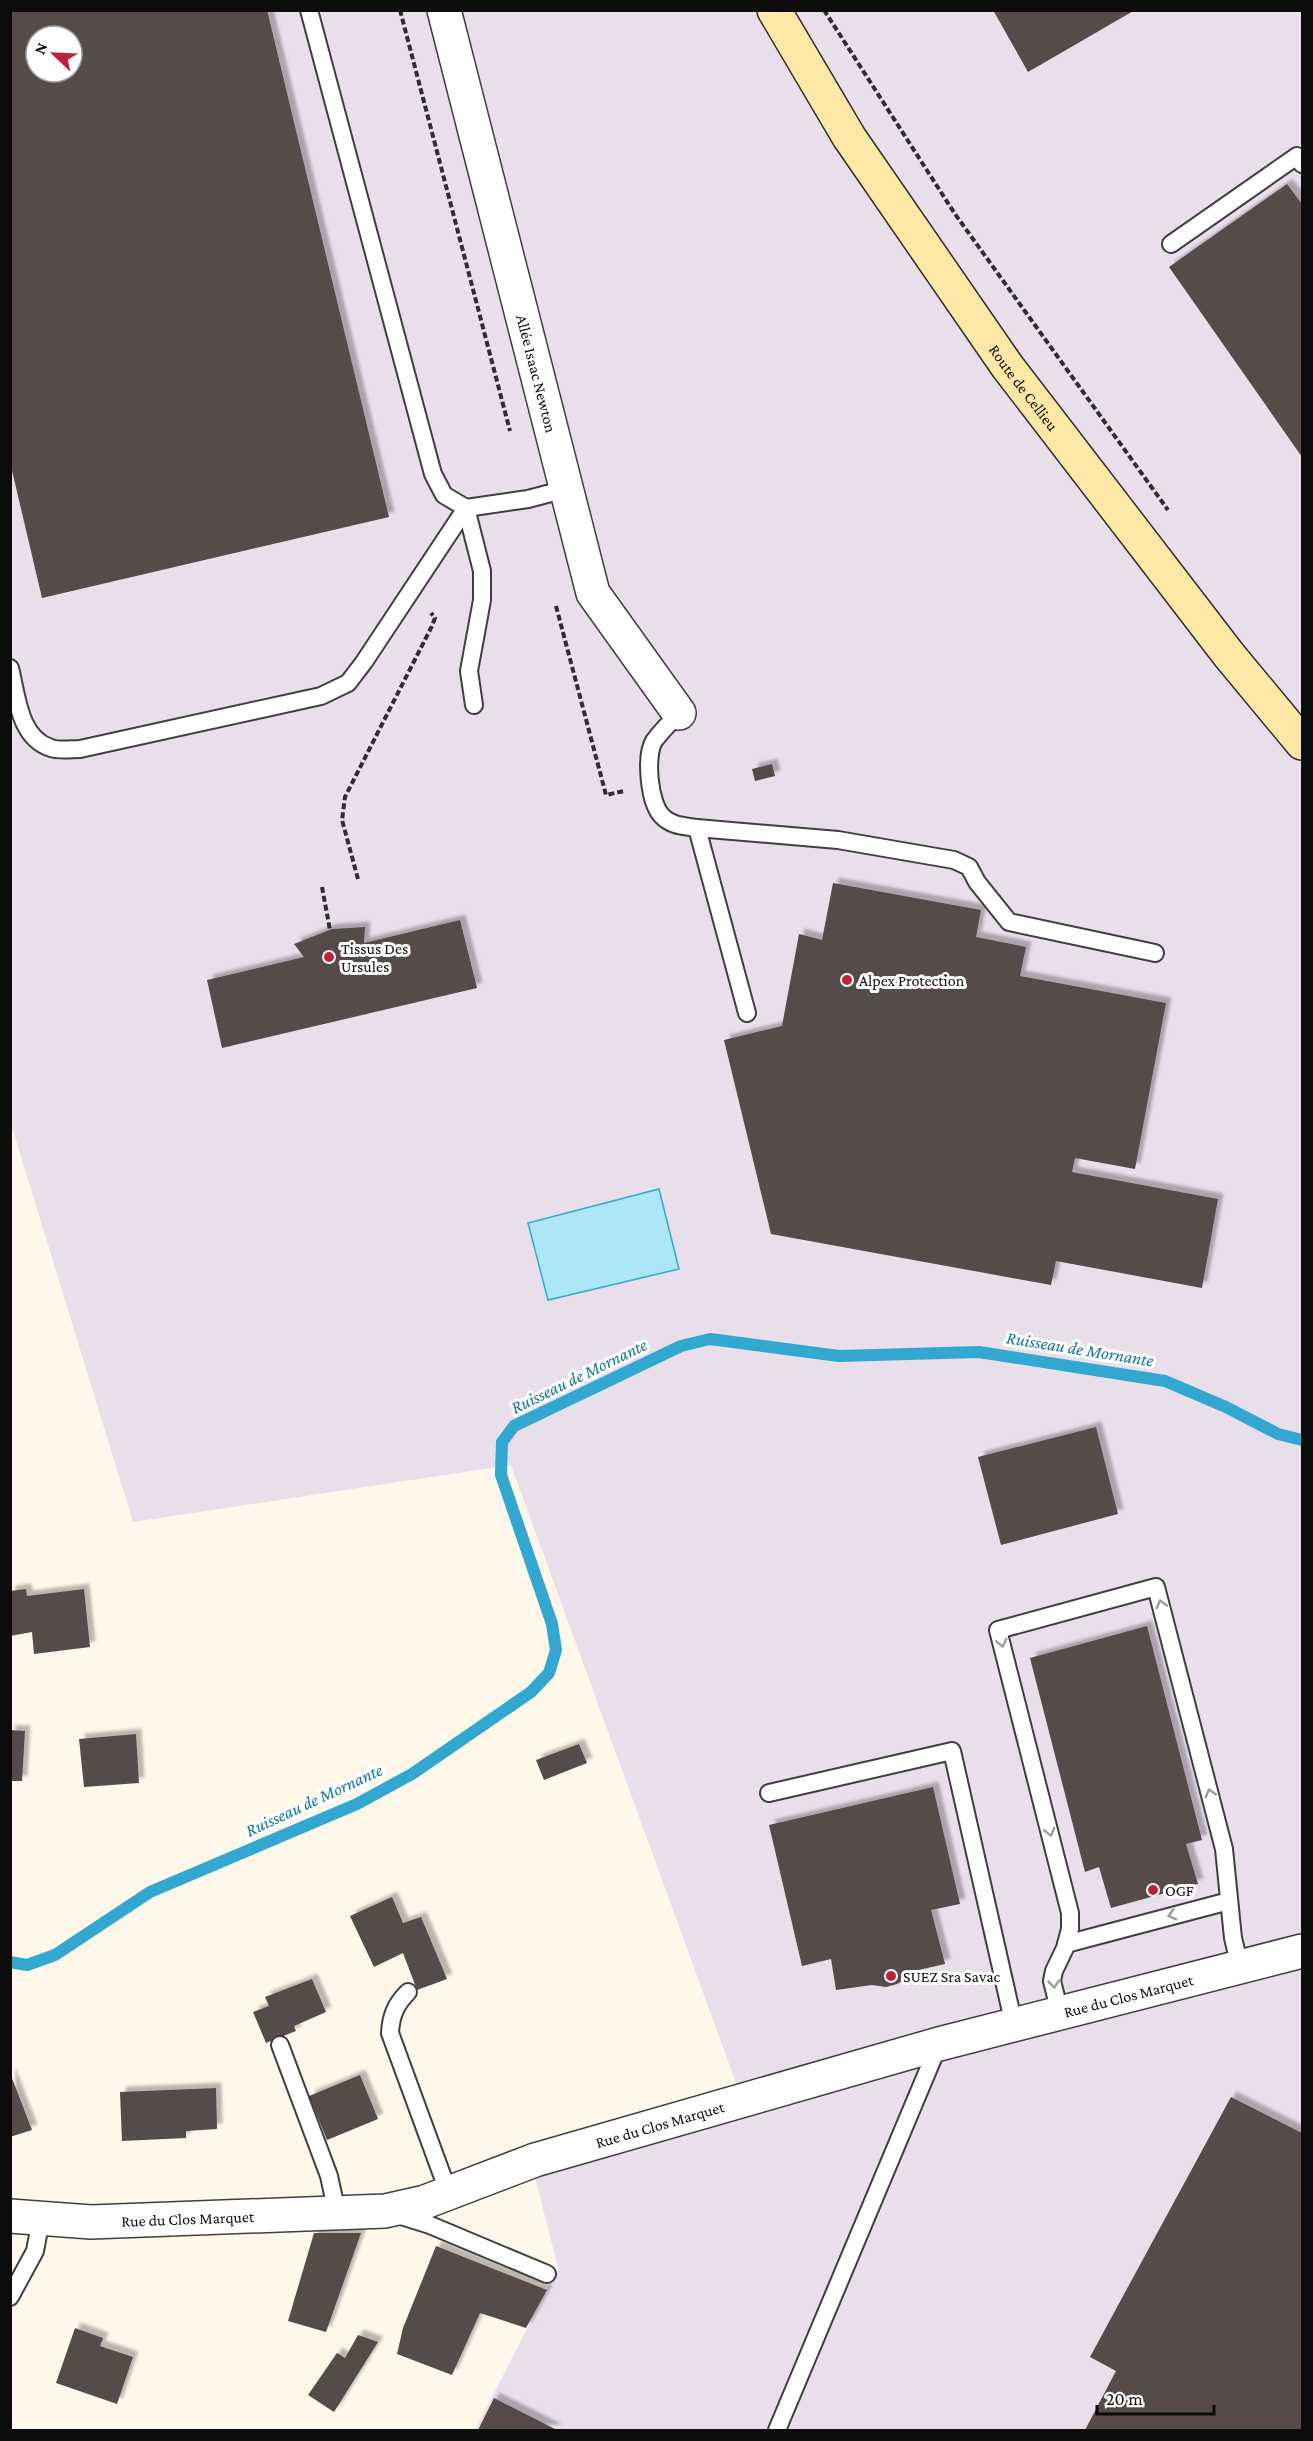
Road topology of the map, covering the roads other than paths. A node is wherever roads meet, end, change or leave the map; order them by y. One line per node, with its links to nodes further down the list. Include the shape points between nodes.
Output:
1 (309, 10): 7 (lane, via 433,474 444,495)
2 (444, 10): 6 (street, Allée Isaac Newton)
3 (774, 10): 11 (main road, Route de Cellieu, via 849,137 1007,366 1229,655)
4 (1302, 164): 5 (lane, via 1297,156)
5 (1171, 244)
6 (566, 489): 7 (lane); 10 (street, Allée Isaac Newton, via 593,593)
7 (466, 508): 8 (lane, via 348,682 321,696 80,750 52,749 32,736 20,712); 9 (lane, via 482,571 482,600 469,670)
8 (10, 668)
9 (474, 705)
10 (679, 713): 12 (lane, via 653,742 648,762 652,793 661,816 674,824)
11 (1302, 743)
12 (697, 828): 13 (lane, via 838,840 954,860 969,867 1009,922); 14 (lane)
13 (1155, 953)
14 (747, 1013)
15 (769, 1793): 22 (lane, via 951,1751)
16 (1229, 1900): 17 (lane, one-way to 17); 17 (lane, one-way to 17, via 1224,1850 1156,1587 998,1630 1070,1913); 19 (lane)
17 (1066, 1944): 21 (lane, one-way to 21, via 1052,1982)
18 (1302, 1951): 19 (street, Rue du Clos Marquet)
19 (1240, 1967): 21 (street, Rue du Clos Marquet)
20 (408, 1992): 25 (lane, via 397,2004 390,2033)
21 (1060, 2013): 22 (street, Rue du Clos Marquet)
22 (1014, 2025): 23 (street, Rue du Clos Marquet)
23 (939, 2044): 25 (street, Rue du Clos Marquet, via 535,2160); 31 (lane)
24 (280, 2046): 27 (lane, via 329,2176)
25 (448, 2194): 26 (street, Rue du Clos Marquet)
26 (386, 2211): 27 (street, Rue du Clos Marquet); 29 (lane)
27 (336, 2213): 28 (street, Rue du Clos Marquet, via 91,2222)
28 (26, 2218): 30 (lane, via 35,2251)
29 (547, 2274)
30 (10, 2297)
31 (777, 2430)

